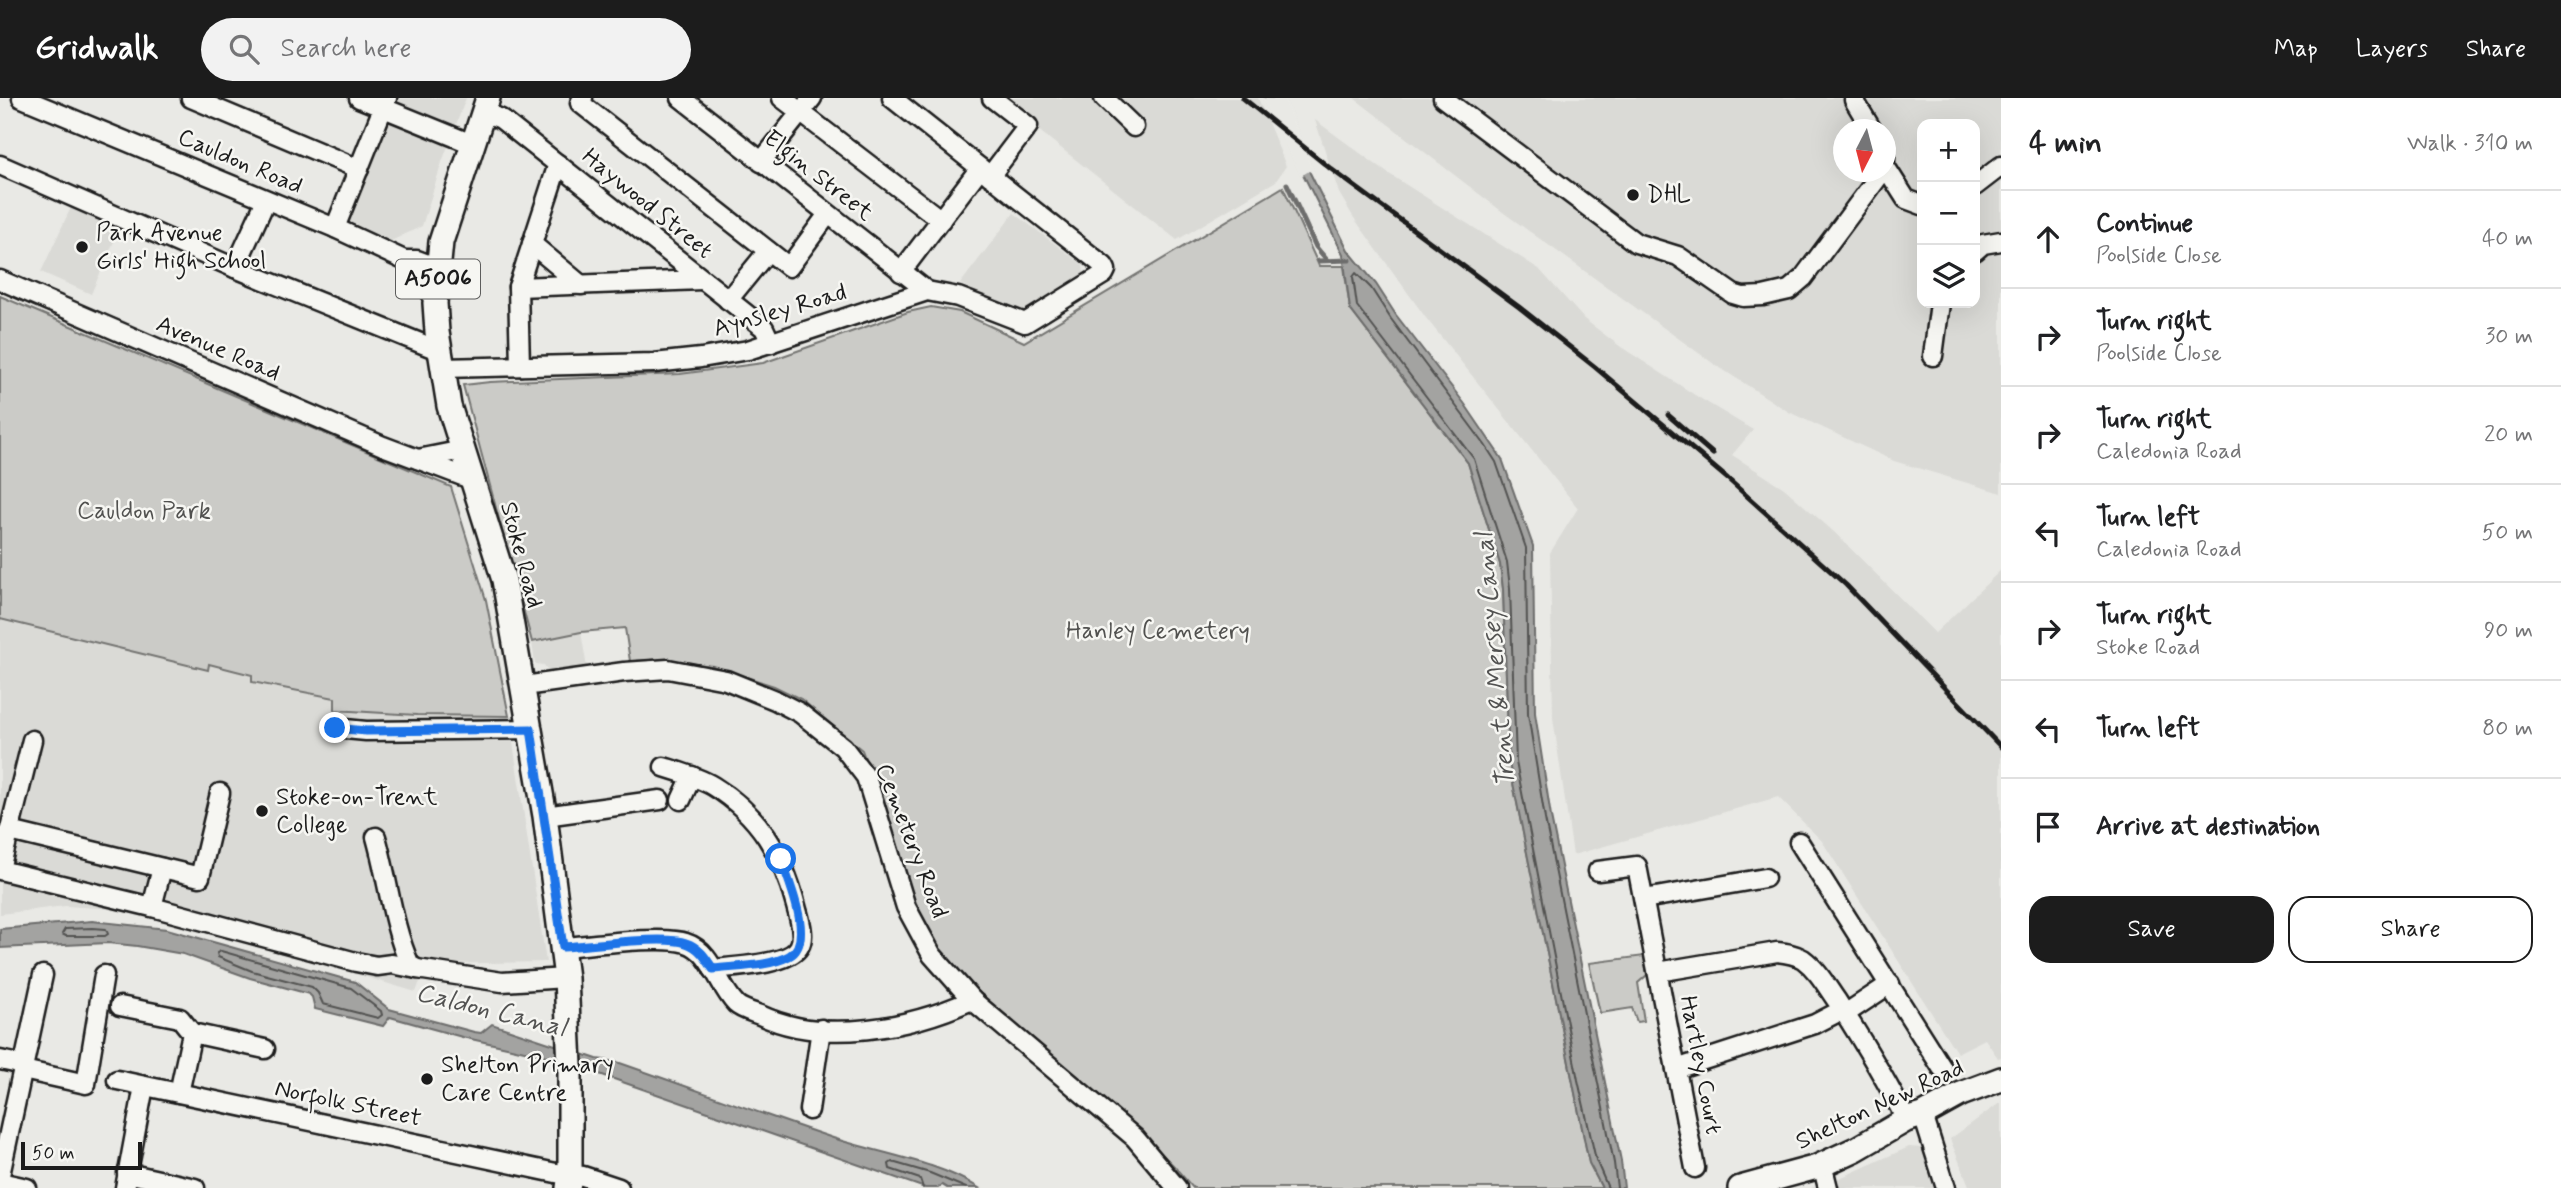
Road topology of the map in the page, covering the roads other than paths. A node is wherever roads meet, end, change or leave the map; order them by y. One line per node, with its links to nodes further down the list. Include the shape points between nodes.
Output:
1 (22, 98): 27 (street, Cauldon Road)
2 (191, 98): 22 (street)
3 (359, 98): 12 (street)
4 (583, 98): 35 (street, via 580,103)
5 (681, 98): 18 (street, Elgin Street)
6 (782, 98): 14 (street)
7 (892, 98): 23 (street)
8 (992, 98): 23 (street, via 1028,125)
9 (1104, 98): 16 (street)
10 (1443, 98): 24 (street, via 1636,243 1678,256 1744,297 1789,290)
11 (1854, 100): 15 (street)
12 (385, 103): 17 (street); 22 (street)
13 (486, 105): 17 (main road, Stoke Road / A5006); 19 (street, Haywood Street)
14 (806, 105): 18 (street); 30 (street)
15 (1865, 119)
16 (1134, 127)
17 (472, 144): 37 (main road, Stoke Road / A5006, via 441,242)
18 (761, 162): 29 (street, Elgin Street)
19 (558, 164): 33 (street); 40 (street, Haywood Street)
20 (0, 165): 36 (street)
21 (2001, 166): 26 (street)
22 (359, 169): 31 (street)
23 (985, 172): 30 (street); 43 (street, via 1106,270 1025,323 958,296)
24 (1874, 182)
25 (1895, 182): 28 (street, via 1906,199)
26 (1980, 182)
27 (266, 200): 31 (street, Cauldon Road); 36 (street)
28 (1917, 203)
29 (828, 214): 35 (street, via 789,267); 38 (street, Elgin Street)
30 (940, 220): 38 (street)
31 (335, 228): 37 (street, Cauldon Road, via 404,260)
32 (2001, 241): 34 (street)
33 (532, 244): 41 (street); 42 (street)
34 (1980, 248)
35 (768, 251): 44 (street)
36 (235, 268): 48 (street)
37 (439, 268): 48 (main road, Stoke Road / A5006, via 435,303)
38 (901, 272): 43 (street, Elgin Street)
39 (0, 280): 51 (street, Avenue Road)
40 (702, 280): 41 (street); 44 (street, Haywood Street)
41 (581, 285): 42 (street)
42 (518, 287): 49 (street)
43 (927, 290): 46 (street, Aynsley Road)
44 (728, 300): 46 (street, Haywood Street, via 764,328)
45 (1939, 308): 47 (street)
46 (771, 343): 49 (street, Aynsley Road, via 654,363)
47 (1933, 356)
48 (441, 360): 49 (street, Aynsley Road); 50 (main road, Stoke Road / A5006)
49 (520, 366)
50 (463, 450): 51 (street); 52 (main road, Stoke Road / A5006)
51 (418, 459): 52 (street, Avenue Road)
52 (473, 480): 53 (main road, Stoke Road / A5006, via 504,580)
53 (524, 686): 55 (main road, Stoke Road / A5006); 80 (street, Cemetery Road, via 668,669 726,680 800,713 843,747 866,778 906,907 932,956)
54 (335, 728): 55 (street)
55 (531, 729): 62 (main road, Stoke Road / A5006)
56 (32, 740): 63 (street)
57 (664, 767): 58 (street)
58 (692, 776): 61 (street); 73 (street, via 731,800 766,836 781,859 802,934 799,947 790,956)
59 (220, 793): 66 (street, via 200,877)
60 (660, 800): 62 (street)
61 (681, 800)
62 (545, 816): 72 (main road, Stoke Road / A5006)
63 (9, 831): 66 (street); 67 (street)
64 (376, 837): 74 (street, via 406,956)
65 (1799, 842): 79 (street)
66 (162, 868): 71 (street)
67 (0, 870): 71 (street)
68 (1598, 871): 70 (street, Hartley Court, via 1637,866)
69 (1765, 878): 70 (street)
70 (1644, 899): 75 (street, Hartley Court)
71 (152, 907): 74 (street, via 356,962)
72 (563, 947): 73 (street, via 687,943 703,954); 78 (main road, Stoke Road / A5006)
73 (713, 969): 83 (street, via 737,1005 779,1024)
74 (417, 970): 78 (street, via 502,982)
75 (1658, 972): 82 (street, via 1790,953 1819,974); 89 (street, Hartley Court)
76 (43, 975): 87 (street)
77 (104, 975): 87 (street, via 86,1084)
78 (566, 978): 100 (main road, Stoke Road / A5006)
79 (1890, 984): 82 (street); 88 (street)
80 (972, 1000): 83 (street, via 945,1013 898,1023 842,1031); 105 (street, Cemetery Road, via 1135,1138)
81 (120, 1006): 84 (street, via 180,1018)
82 (1844, 1012): 89 (street); 95 (street)
83 (821, 1029): 94 (street)
84 (192, 1033): 85 (street); 93 (street)
85 (265, 1049)
86 (0, 1060): 87 (street)
87 (23, 1067): 98 (street)
88 (1942, 1068)
89 (1676, 1069): 97 (street, Hartley Court)
90 (2001, 1079): 95 (main road, Shelton New Road)
91 (117, 1080): 92 (street, Norfolk Street)
92 (144, 1086): 93 (street, Norfolk Street); 99 (street)
93 (179, 1093): 100 (street, Norfolk Street, via 543,1170)
94 (809, 1110)
95 (1915, 1117): 96 (main road, Shelton New Road); 108 (street)
96 (1822, 1164): 106 (main road, Shelton New Road); 107 (street)
97 (1695, 1168)
98 (0, 1175)
99 (126, 1181): 103 (street)
100 (569, 1181): 104 (street, Norfolk Street)
101 (0, 1182): 102 (street)
102 (27, 1188)
103 (195, 1188)
104 (619, 1188)
105 (1177, 1188)
106 (1740, 1188)
107 (1828, 1188)
108 (1946, 1188)

